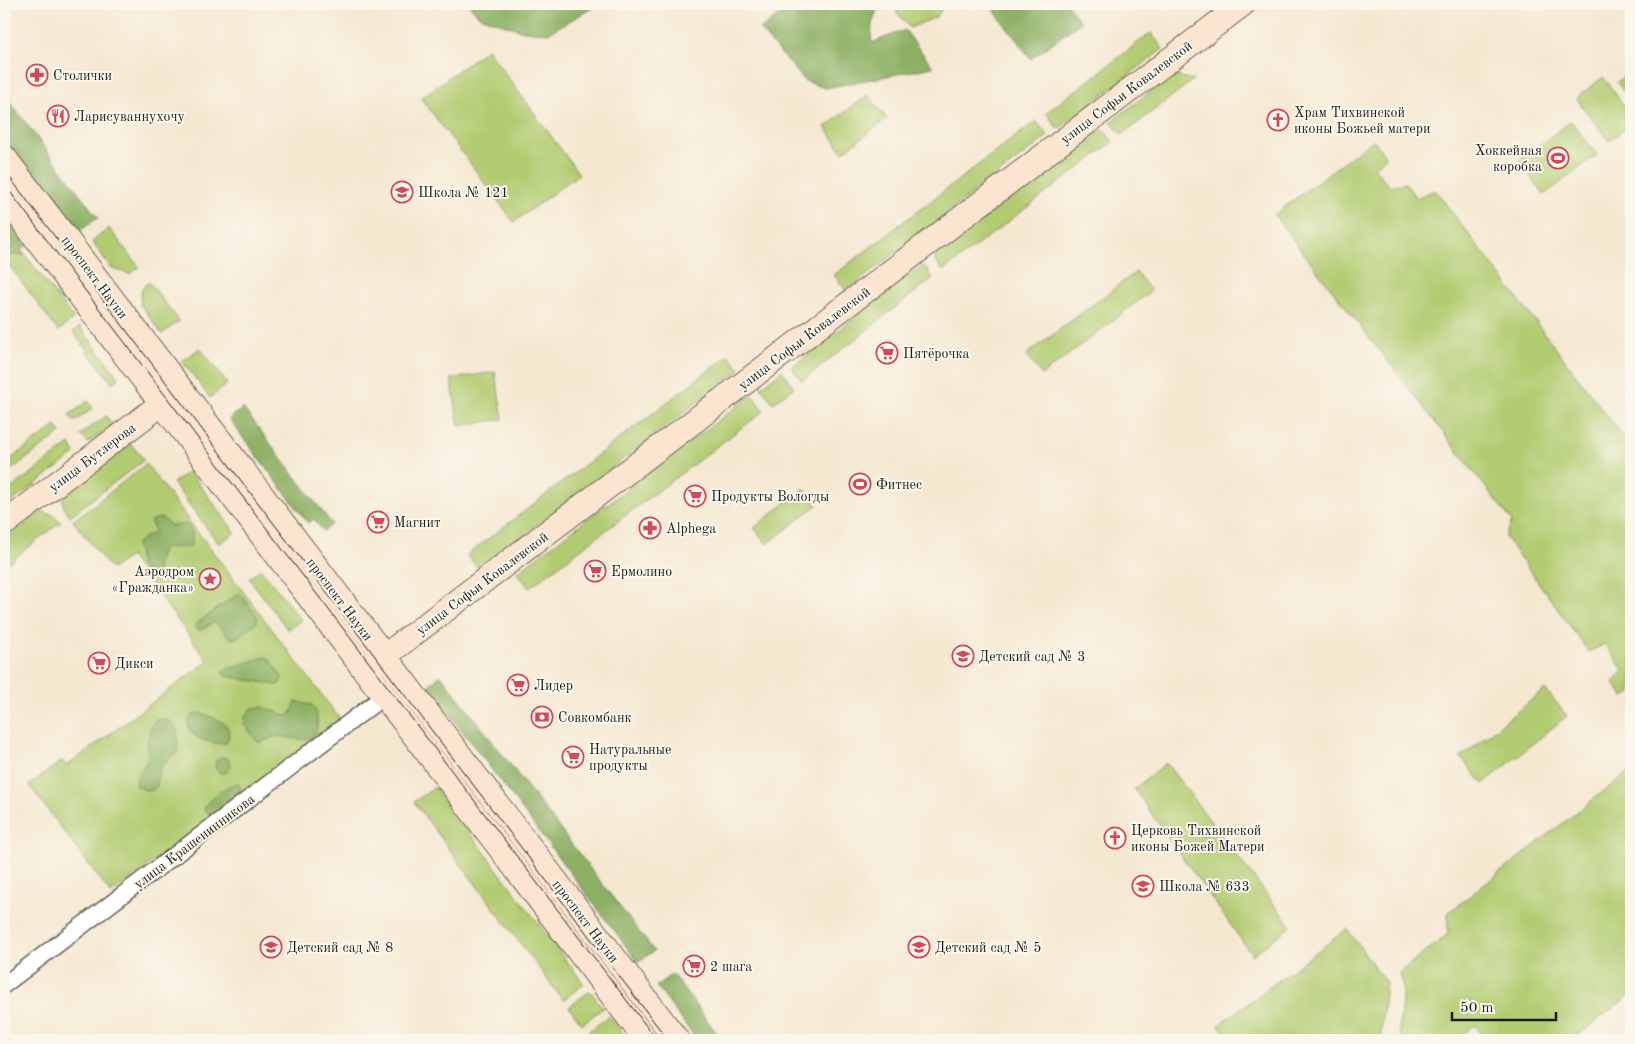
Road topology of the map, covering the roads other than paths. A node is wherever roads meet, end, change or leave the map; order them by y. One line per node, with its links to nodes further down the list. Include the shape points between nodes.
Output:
1 (1243, 4): 7 (main road, улица Софьи Ковалевской)
2 (4, 157): 4 (main road, проспект Науки)
3 (4, 196): 5 (main road, проспект Науки)
4 (181, 389): 5 (main road, улица Бутлерова); 7 (main road, проспект Науки)
5 (162, 404): 6 (main road, улица Бутлерова); 8 (main road, проспект Науки)
6 (4, 524)
7 (384, 656): 8 (main road, улица Софьи Ковалевской); 12 (main road, проспект Науки)
8 (365, 671): 9 (main road, проспект Науки)
9 (384, 696): 10 (street, улица Крашенинникова); 11 (main road, проспект Науки)
10 (4, 985)
11 (646, 1040)
12 (677, 1040)

